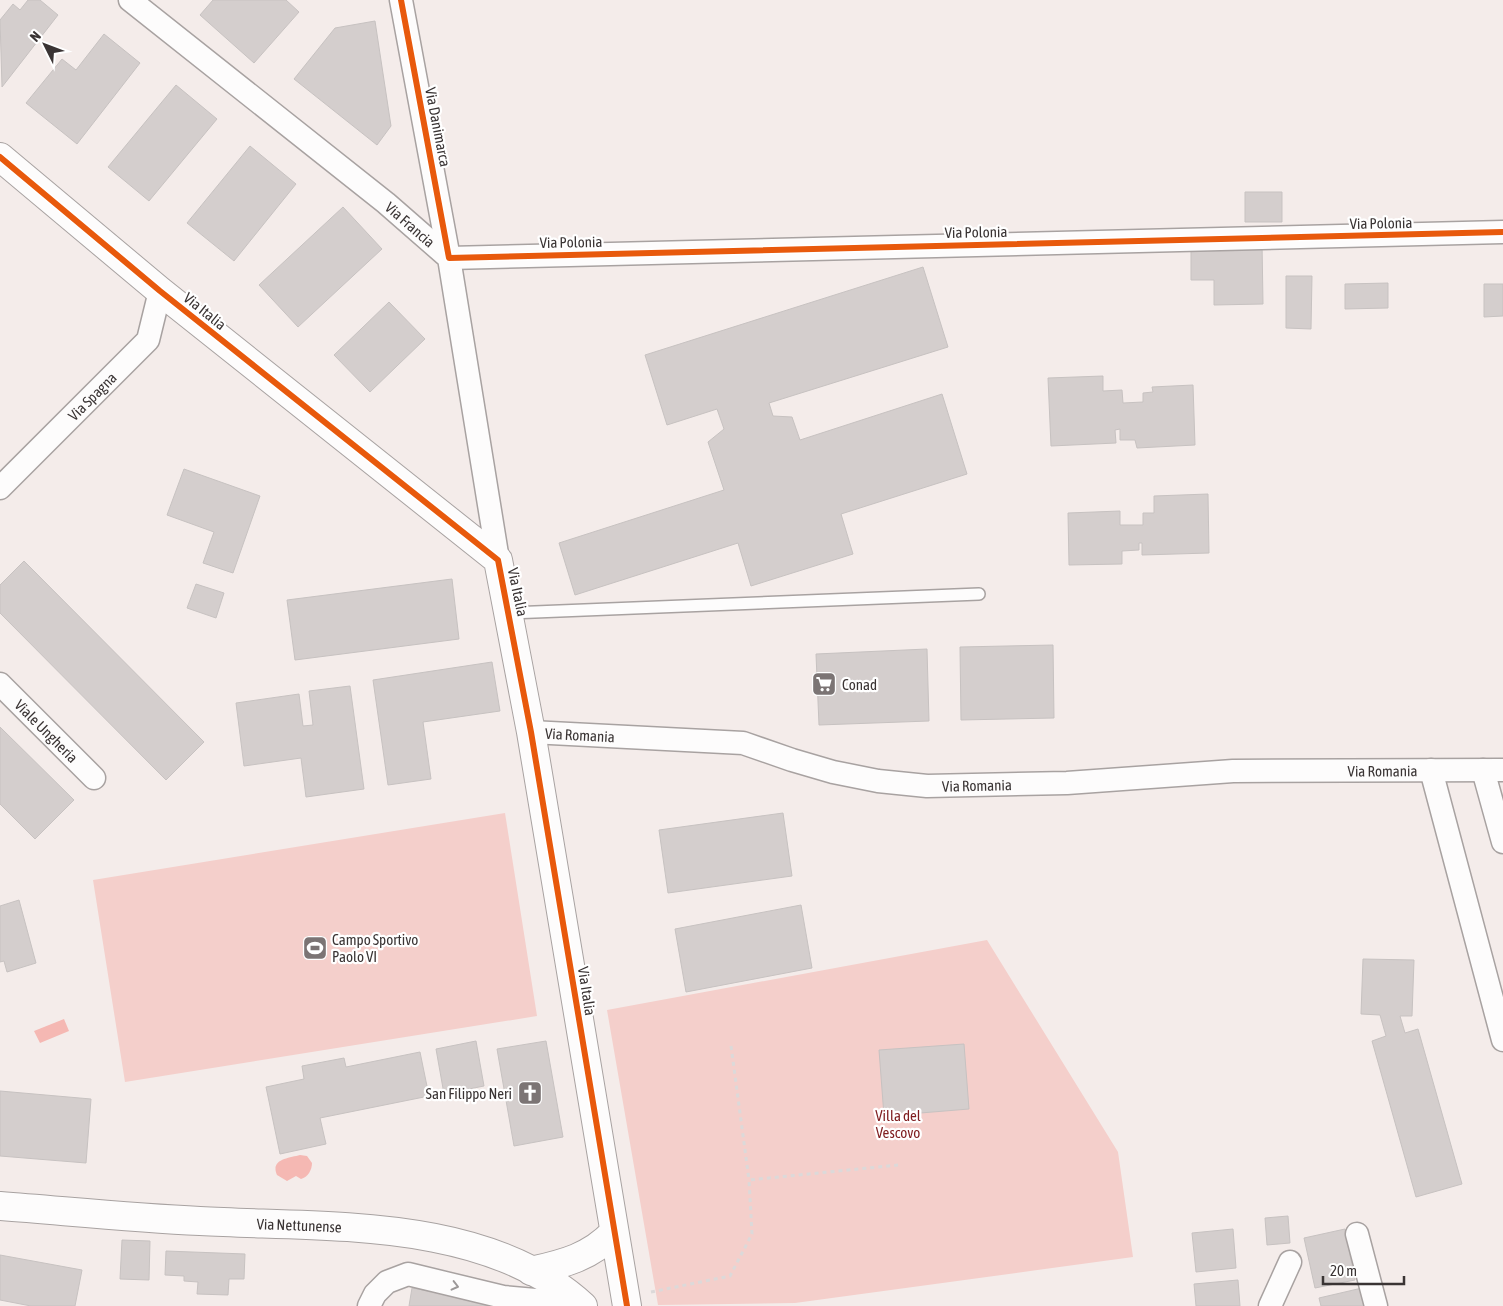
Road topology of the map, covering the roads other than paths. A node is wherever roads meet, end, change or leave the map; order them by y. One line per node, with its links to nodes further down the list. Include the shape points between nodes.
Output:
1 (130, 0): 5 (street, Via Francia, via 386,203)
2 (401, 0): 5 (street, Via Danimarca)
3 (0, 156): 6 (street, Via Italia)
4 (1503, 232): 5 (street, Via Polonia)
5 (450, 258): 8 (street, Via Francia)
6 (160, 290): 7 (street, Via Spagna, via 148,340); 8 (street, Via Italia)
7 (0, 488)
8 (498, 560): 10 (street, Via Italia)
9 (980, 594): 10 (lane)
10 (510, 613): 12 (street, Via Italia)
11 (0, 684): 15 (street, Viale Ungheria)
12 (531, 732): 13 (street, Via Romania, via 743,743 833,772 927,786 1067,783 1233,771); 19 (street, Via Italia)
13 (1431, 770): 14 (street, Via Romania); 17 (street)
14 (1493, 770): 16 (street)
15 (94, 778)
16 (1502, 830)
17 (1503, 1040)
18 (0, 1206): 22 (street, Via Nettunense, via 197,1221 383,1229 463,1245)
19 (614, 1232): 22 (street, via 584,1256 556,1266); 23 (street, Via Italia)
20 (1357, 1234): 27 (street)
21 (1290, 1262): 26 (street)
22 (531, 1270): 24 (street, Via Nettunense)
23 (627, 1301)
24 (582, 1305): 25 (street, one-way to 24, via 387,1282 408,1274 503,1297)
25 (369, 1306)
26 (1270, 1306)
27 (1376, 1306)

